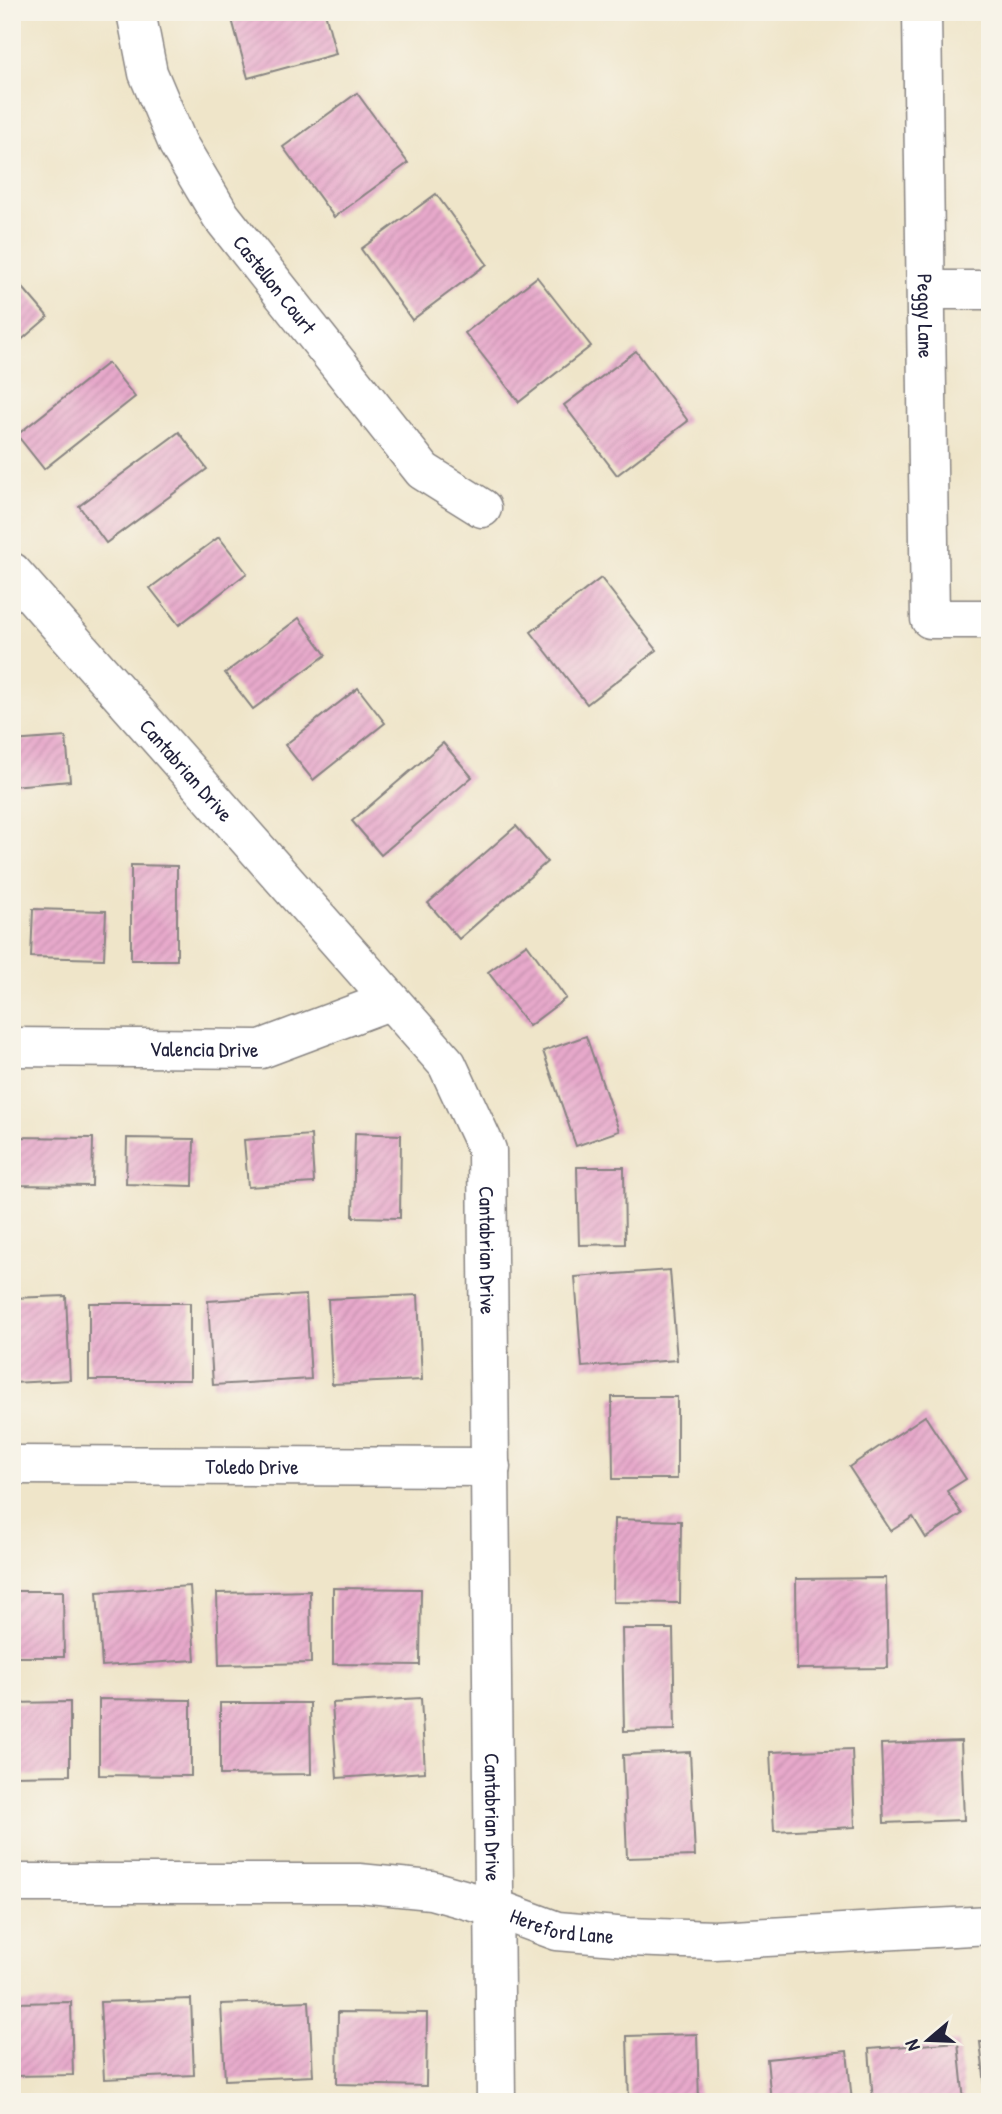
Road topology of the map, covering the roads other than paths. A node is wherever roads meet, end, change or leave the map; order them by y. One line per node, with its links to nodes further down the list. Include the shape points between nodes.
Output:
1 (136, 12): 5 (street, Castellon Court, via 148,73 178,144 221,216 423,471)
2 (922, 12): 3 (street, Peggy Lane)
3 (927, 290): 4 (street); 7 (street, Peggy Lane, via 930,619)
4 (990, 290)
5 (482, 508)
6 (12, 572): 8 (street, Cantabrian Drive)
7 (990, 619)
8 (388, 1001): 9 (street, Valencia Drive, via 261,1049); 11 (street, Cantabrian Drive, via 447,1064 487,1150)
9 (12, 1048)
10 (12, 1465): 11 (street, Toledo Drive)
11 (491, 1467): 13 (street, Cantabrian Drive)
12 (12, 1883): 13 (street, Hereford Lane, via 359,1883 431,1889)
13 (492, 1907): 14 (street, Hereford Lane, via 558,1931 628,1937 714,1940); 15 (street, Cantabrian Drive)
14 (990, 1925)
15 (496, 2102)

